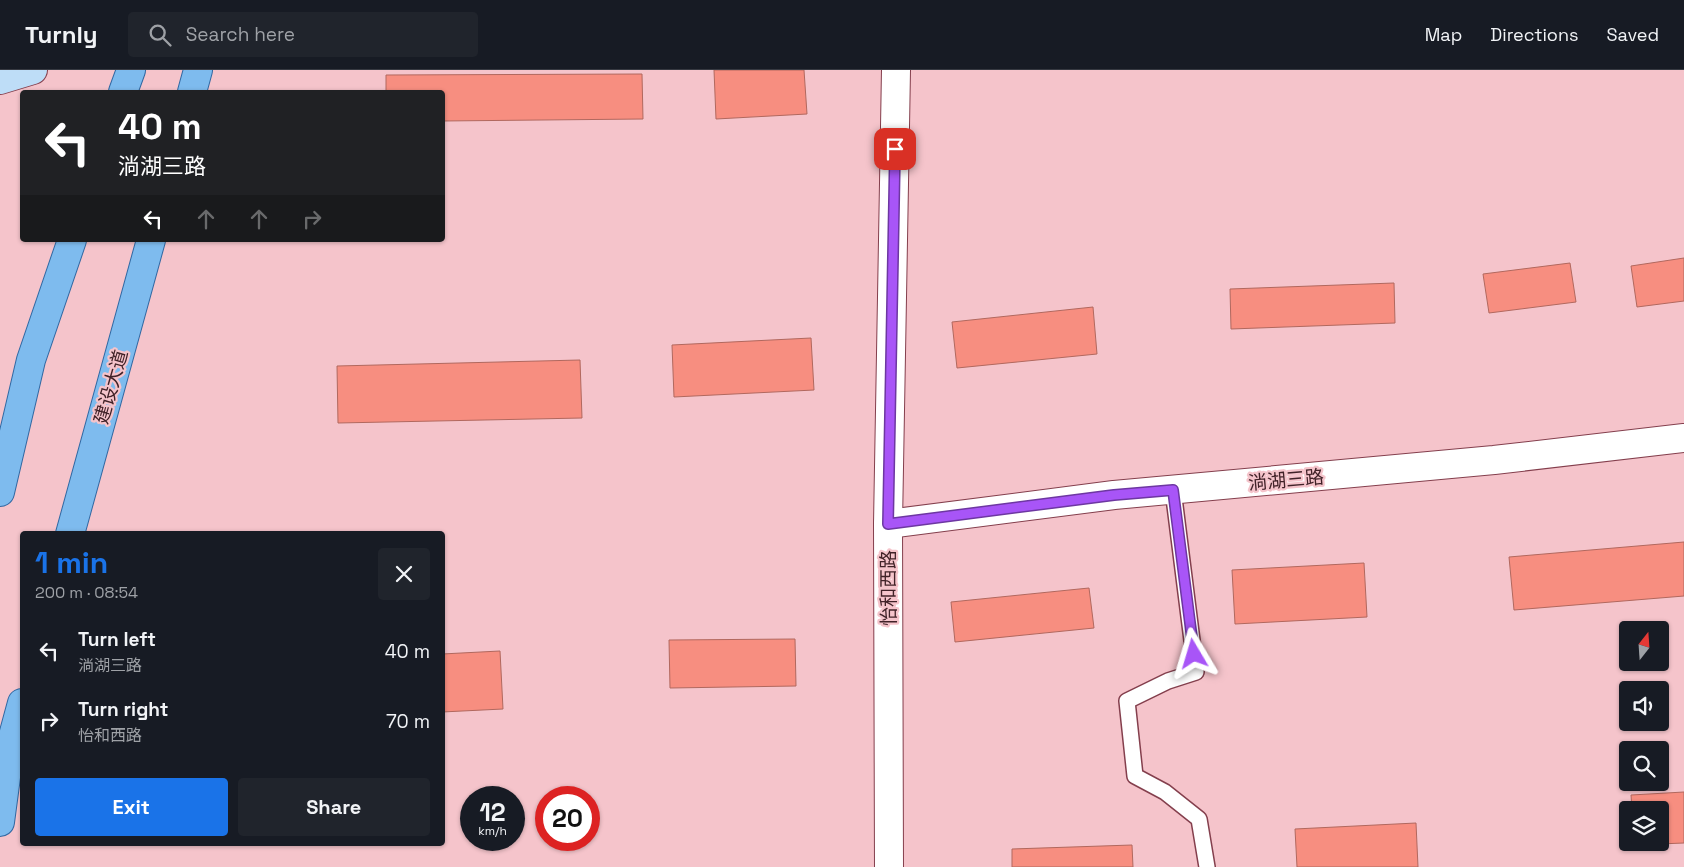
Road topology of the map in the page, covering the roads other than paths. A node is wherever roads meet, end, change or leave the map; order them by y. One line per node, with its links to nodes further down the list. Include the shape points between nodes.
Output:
1 (33, 70): 5 (street)
2 (131, 70): 6 (main road)
3 (198, 70): 7 (main road)
4 (896, 70): 13 (street, 怡和西路)
5 (0, 80)
6 (124, 90)
7 (193, 90)
8 (71, 242): 12 (main road, via 31,360)
9 (150, 242): 14 (main road, 建设大道)
10 (1684, 438): 11 (street, 淌湖三路, via 1494,460)
11 (1173, 490): 13 (street, 淌湖三路); 18 (lane, via 1196,672 1168,681 1127,701 1135,776 1165,792 1199,819)
12 (0, 492)
13 (888, 524): 17 (street, 怡和西路)
14 (71, 531)
15 (20, 710): 16 (main road, via 10,747)
16 (0, 822)
17 (889, 867)
18 (1207, 867)

